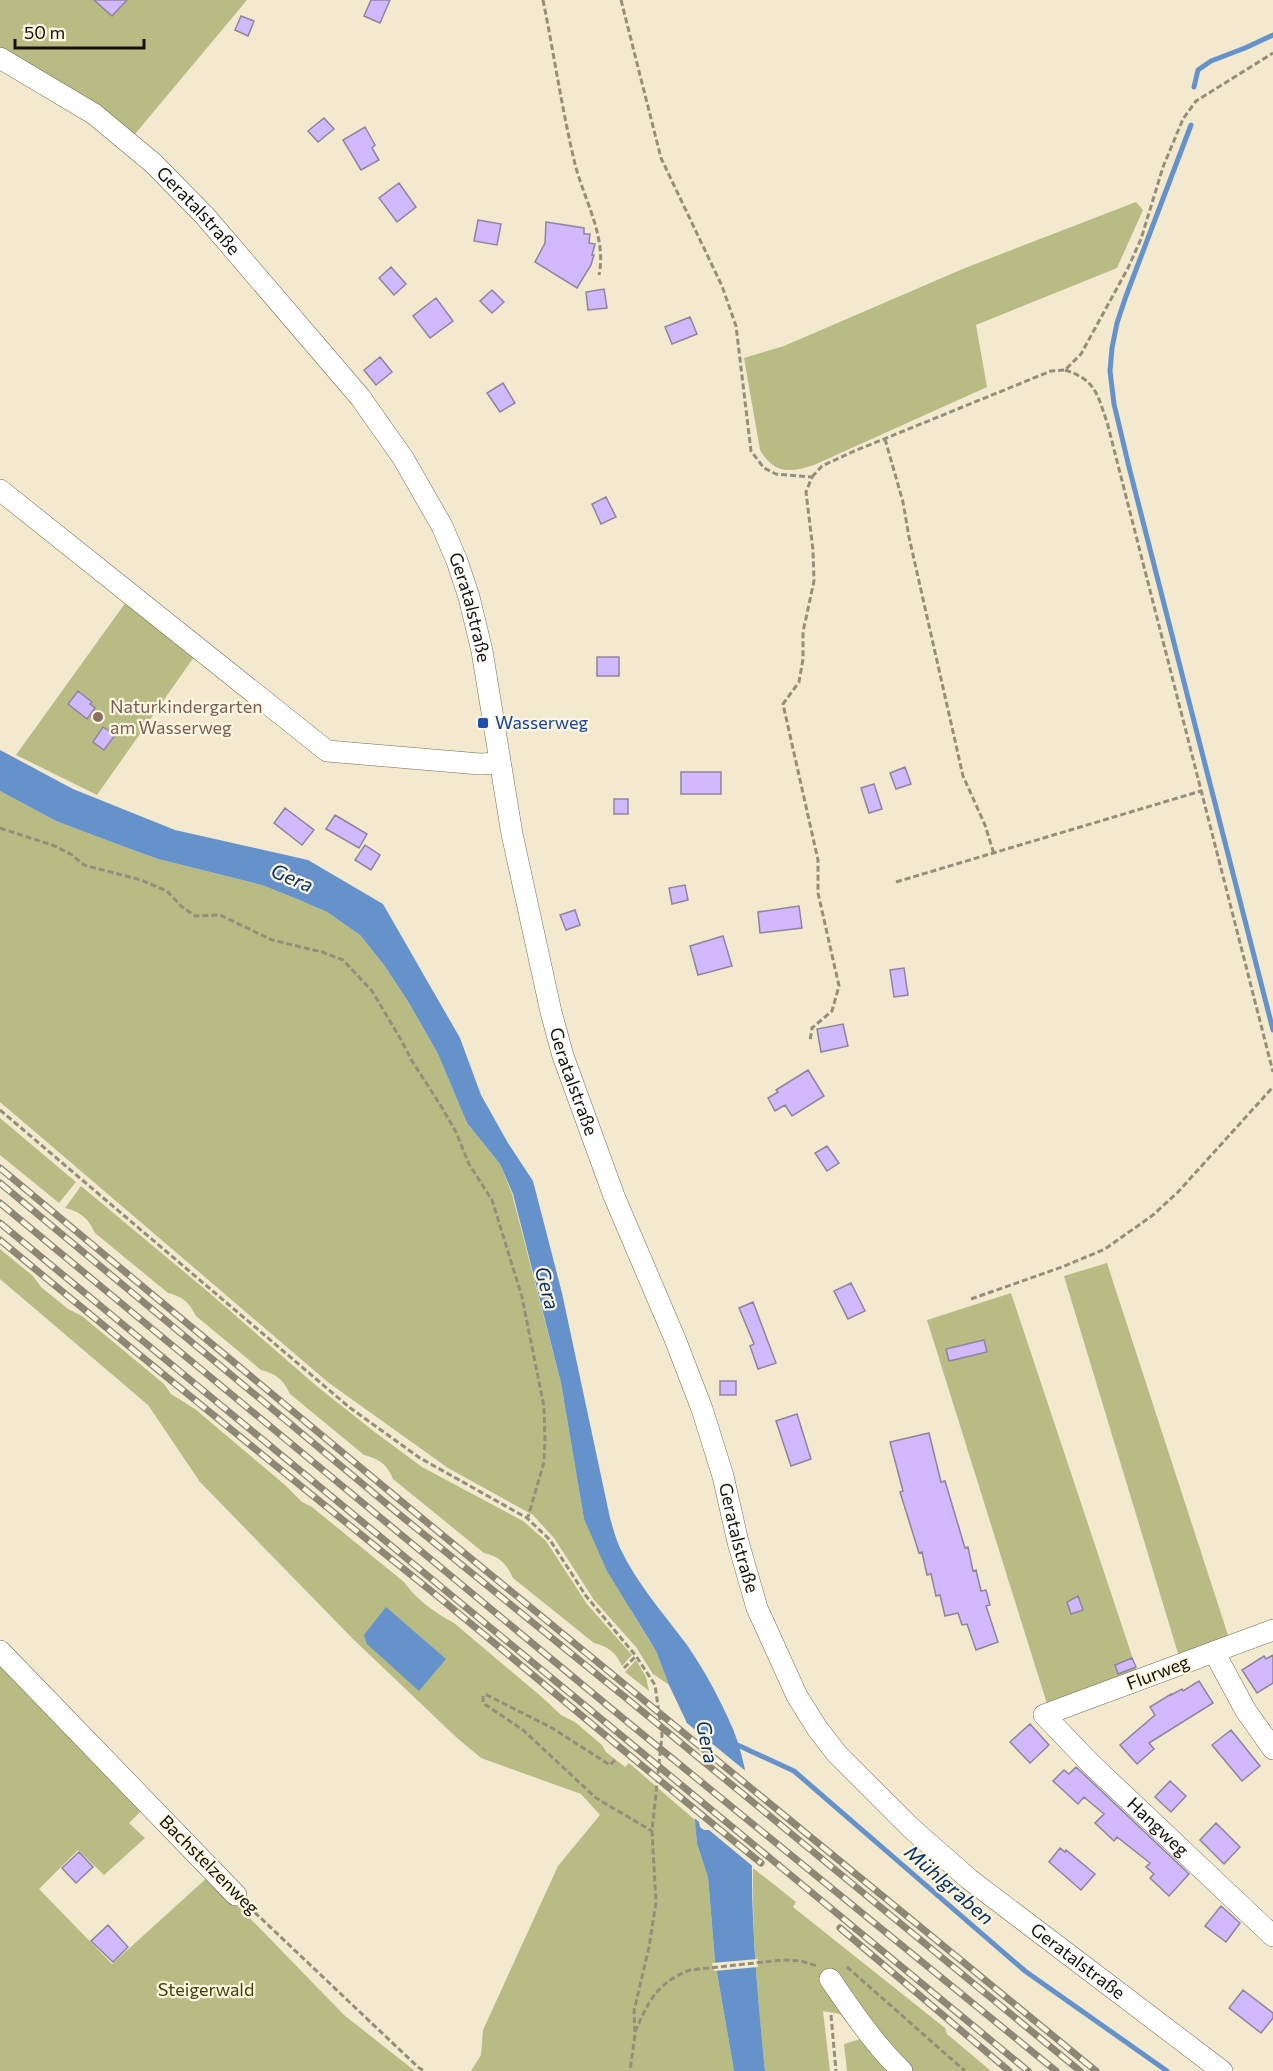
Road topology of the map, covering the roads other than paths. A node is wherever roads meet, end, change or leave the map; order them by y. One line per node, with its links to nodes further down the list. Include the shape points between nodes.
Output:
1 (0, 58): 3 (street, Geratalstraße, via 94,114 153,163 205,216 360,397 403,458 457,561 482,651)
2 (0, 490): 3 (street, via 327,751)
3 (500, 763): 13 (street, Geratalstraße, via 512,834 563,1056 614,1196 702,1409 757,1608 797,1696 837,1754 910,1828 969,1879)
4 (1273, 1630): 6 (street, Flurweg)
5 (0, 1651): 9 (street, Bachstelzenweg)
6 (1214, 1652): 7 (street, Flurweg); 8 (street, via 1246,1711)
7 (1044, 1715): 10 (street, Hangweg)
8 (1273, 1749)
9 (236, 1895)
10 (1273, 1936)
11 (838, 1972): 12 (street, via 865,2029)
12 (902, 2071)
13 (1221, 2071)

